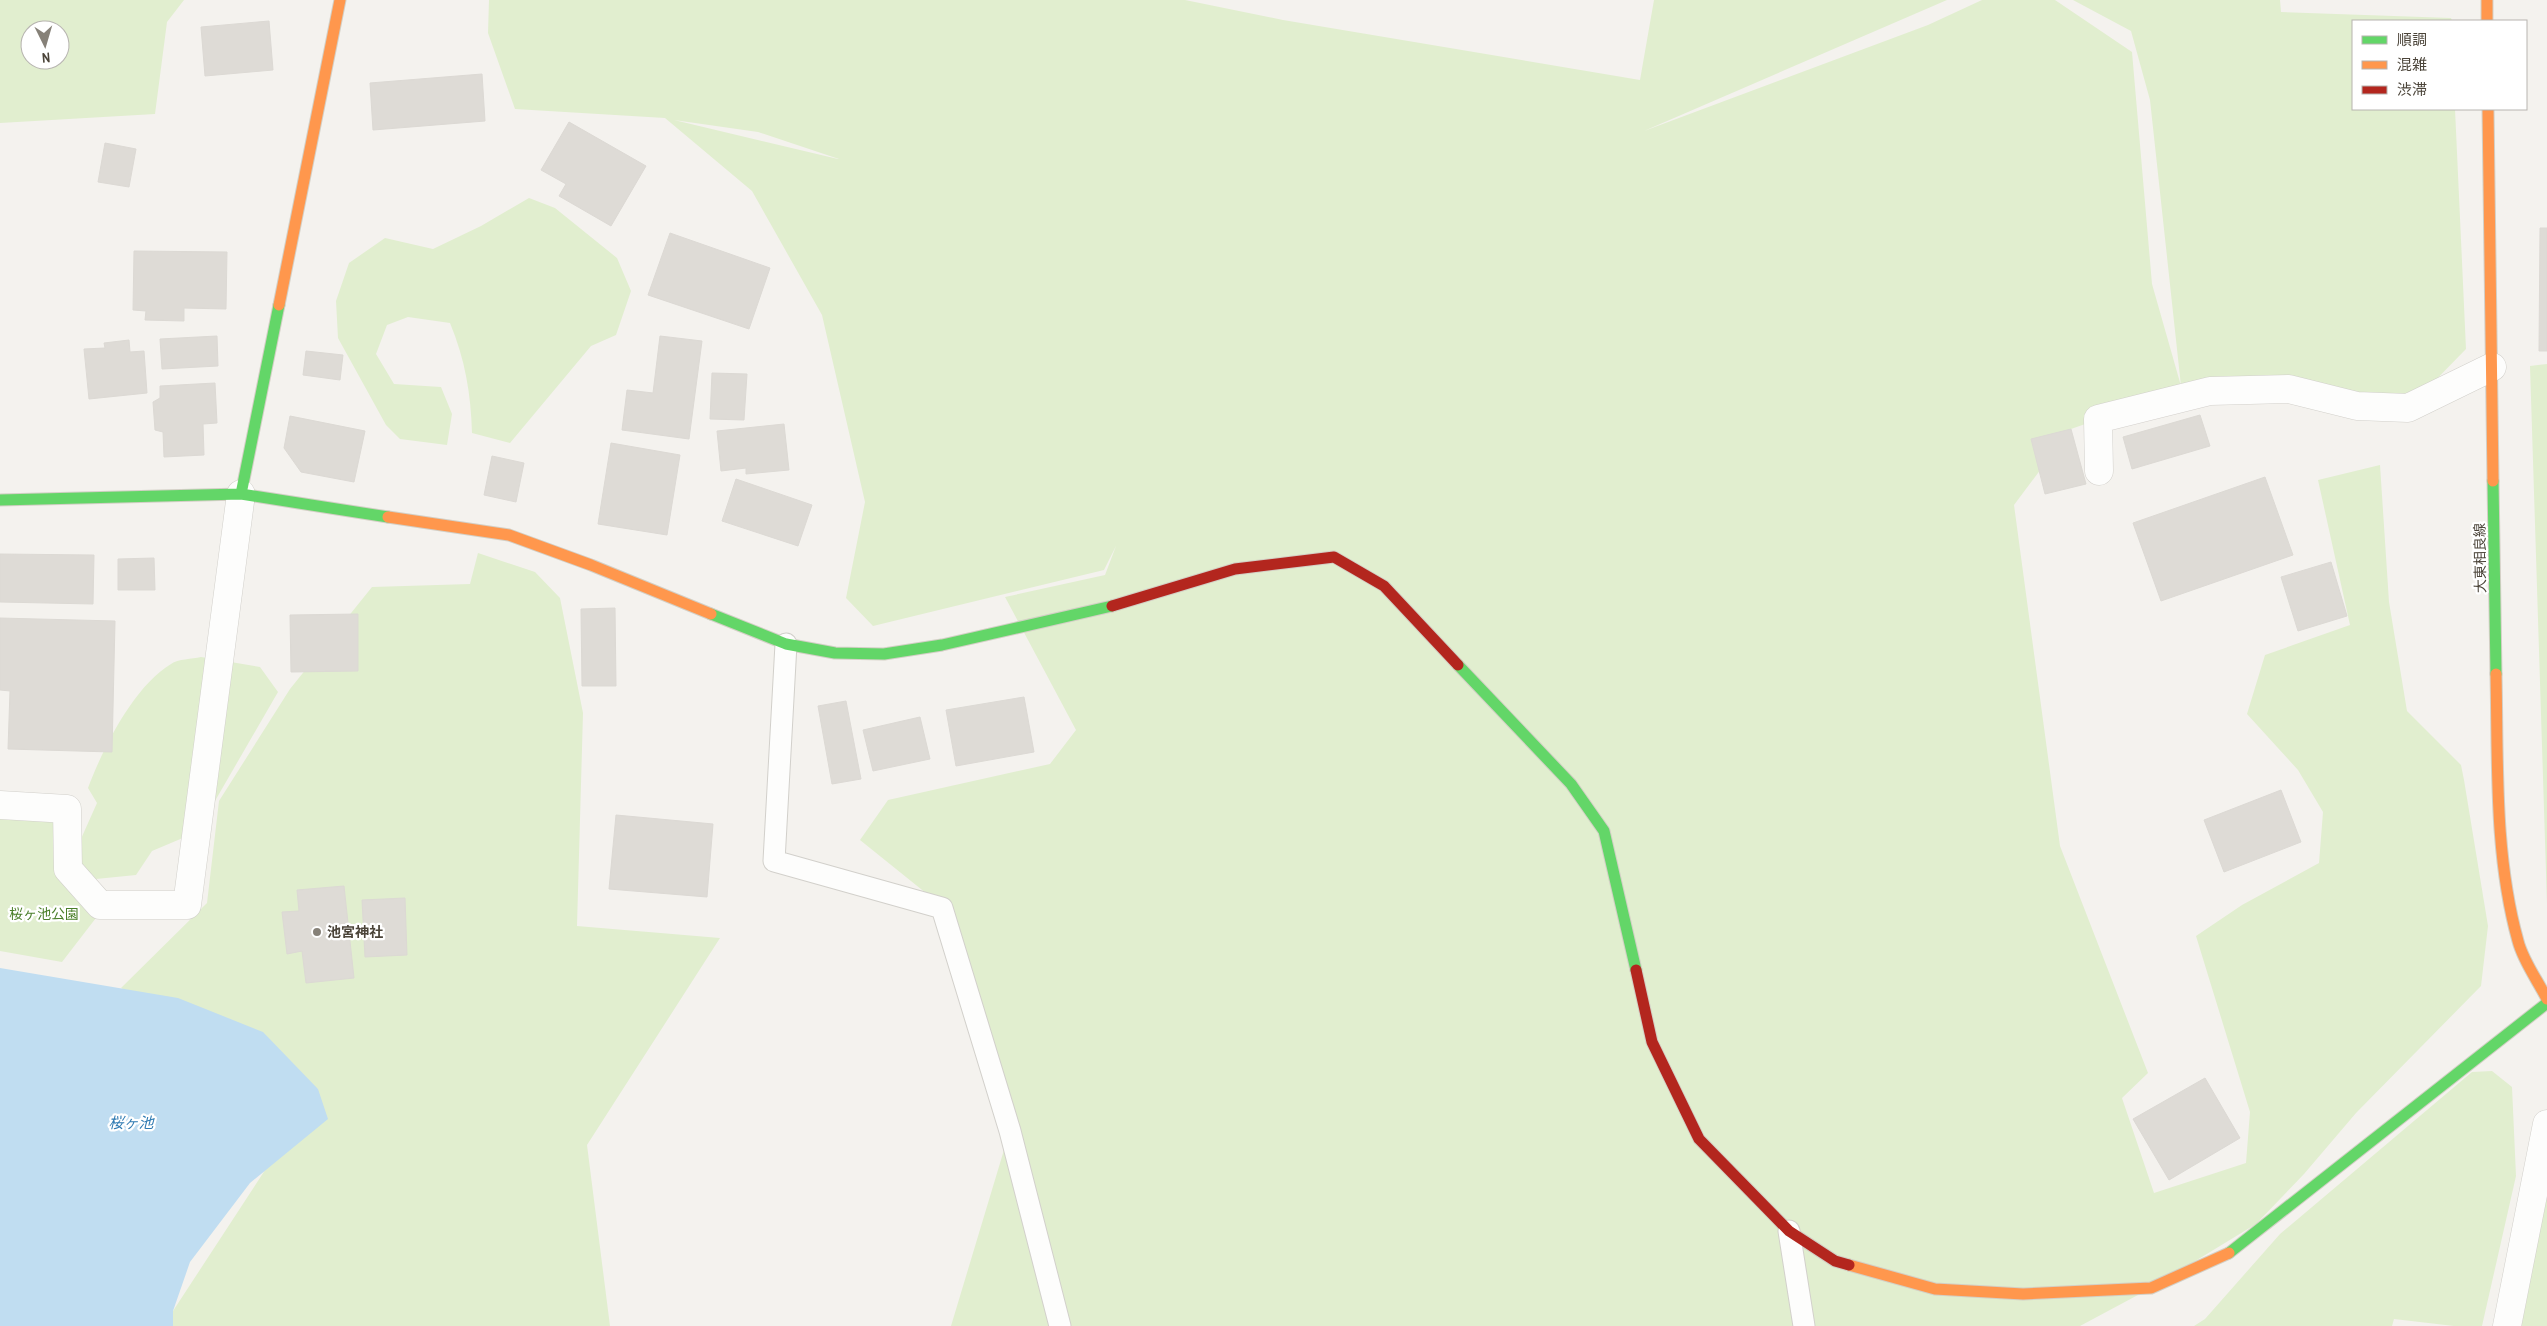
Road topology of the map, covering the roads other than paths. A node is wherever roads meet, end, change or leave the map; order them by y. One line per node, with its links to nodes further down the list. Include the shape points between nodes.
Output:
1 (340, 0): 7 (street)
2 (2487, 0): 3 (street)
3 (2487, 20)
4 (2488, 110): 5 (street, 大東相良線)
5 (2492, 367): 6 (street, via 2408,408 2357,406 2289,389 2210,391 2098,419); 11 (street, 大東相良線, via 2498,795 2506,886 2518,943)
6 (2099, 471)
7 (241, 494): 8 (street); 9 (street, via 510,535); 10 (street, via 187,905 100,905 68,869 67,809)
8 (0, 500)
9 (786, 644): 14 (street, via 835,652 884,654 1123,603 1236,569 1334,557 1384,586 1571,784 1604,831 1652,1042 1699,1139); 15 (lane, via 774,861 942,908 1010,1130)
10 (0, 805)
11 (2547, 999)
12 (2547, 1003): 14 (street, via 2230,1254 2151,1288 2023,1294 1935,1289 1835,1261)
13 (2547, 1124): 17 (street)
14 (1789, 1231): 16 (lane)
15 (1060, 1326)
16 (1804, 1326)
17 (2507, 1326)

